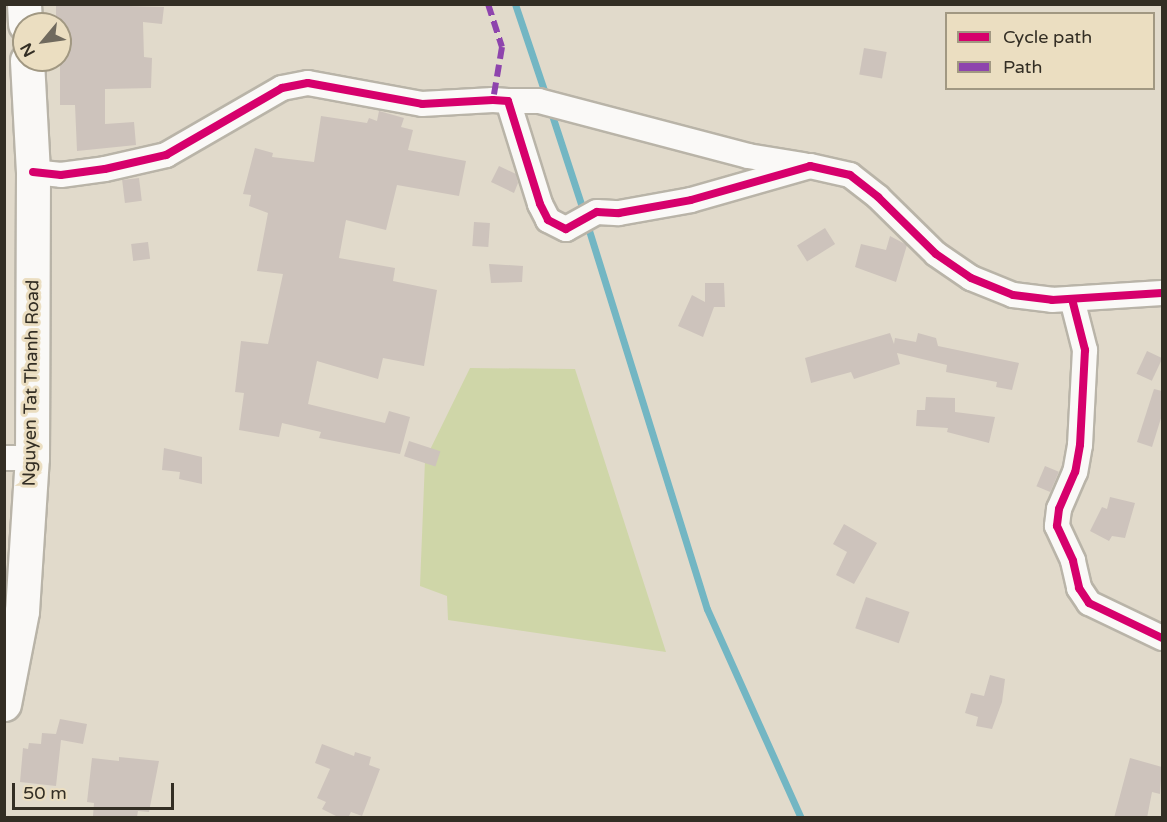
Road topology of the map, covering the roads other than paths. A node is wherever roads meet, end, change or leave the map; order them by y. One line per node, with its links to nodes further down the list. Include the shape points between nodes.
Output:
1 (28, 72): 4 (main road, Nguyen Tat Thanh Road)
2 (508, 101): 3 (street, via 548,103 737,153); 3 (street, via 540,204 548,220 566,229 597,212 619,213 691,200); 4 (street, via 422,104 308,83 282,88 166,155 105,169 61,174)
3 (810, 166): 6 (street, via 850,175 936,254 971,278 1013,295)
4 (33, 172): 7 (main road, Nguyen Tat Thanh Road)
5 (1162, 293): 6 (street)
6 (1072, 299): 8 (street, via 1085,351 1080,445 1057,526 1073,561 1079,588 1089,603)
7 (18, 458): 9 (main road, Nguyen Tat Thanh Road, via 22,611)
8 (1162, 638)
9 (4, 704)

